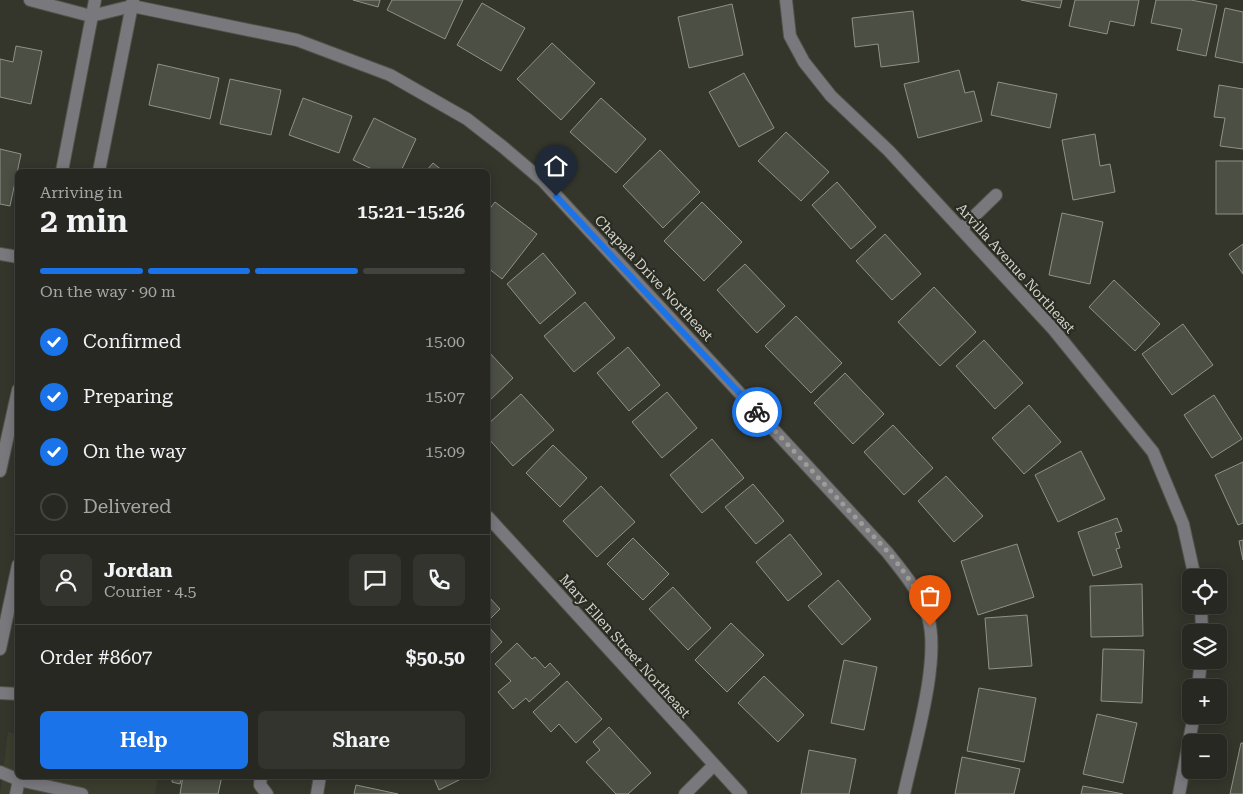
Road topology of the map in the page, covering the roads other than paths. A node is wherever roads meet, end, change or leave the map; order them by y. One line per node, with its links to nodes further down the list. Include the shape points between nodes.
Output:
1 (30, 0): 5 (street, Chapala Drive Northeast)
2 (94, 0): 5 (street)
3 (786, 0): 9 (street, Arvilla Avenue Northeast, via 790,36 804,62 831,96 889,151)
4 (132, 3): 5 (street, Chapala Drive Northeast); 7 (street); 33 (street, Chapala Drive Northeast, via 297,40 390,76 467,119 543,181 910,580 927,616 932,637 932,660)
5 (91, 16): 6 (street)
6 (62, 169)
7 (98, 169)
8 (996, 195): 9 (street)
9 (961, 229): 15 (street, Arvilla Avenue Northeast, via 1054,330 1153,452 1183,524)
10 (0, 254): 11 (street)
11 (15, 256)
12 (15, 404): 13 (street)
13 (0, 471)
14 (490, 519): 21 (street, Mary Ellen Street Northeast)
15 (1193, 569)
16 (15, 579): 17 (street)
17 (0, 649)
18 (0, 693): 19 (street)
19 (15, 694)
20 (1192, 724): 34 (street)
21 (714, 766): 31 (street); 32 (street, Mary Ellen Street Northeast)
22 (0, 772): 23 (street)
23 (15, 778)
24 (261, 779): 29 (street, via 260,785)
25 (320, 779): 30 (street)
26 (19, 780): 27 (street); 28 (street)
27 (16, 794)
28 (82, 794)
29 (267, 794)
30 (317, 794)
31 (684, 794)
32 (741, 794)
33 (904, 794)
34 (1179, 794)

